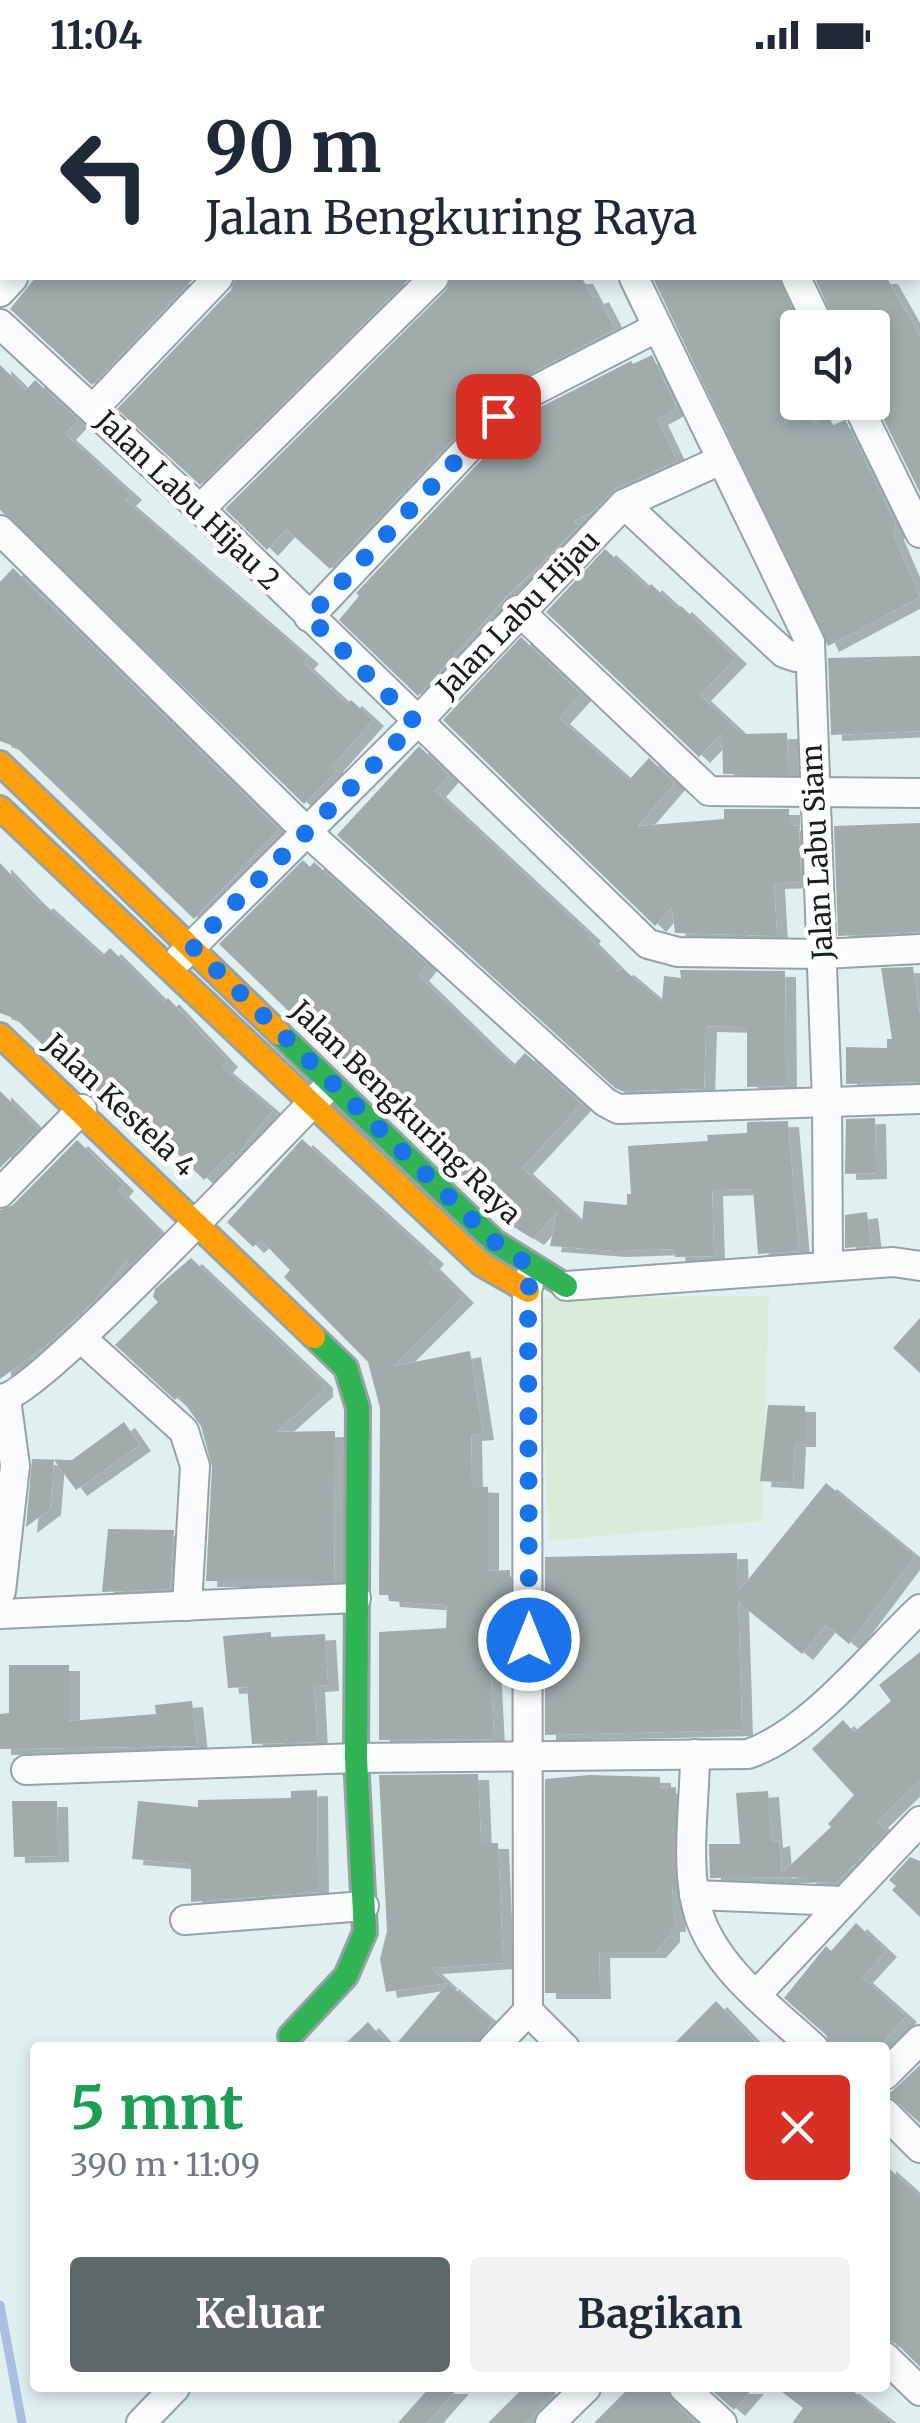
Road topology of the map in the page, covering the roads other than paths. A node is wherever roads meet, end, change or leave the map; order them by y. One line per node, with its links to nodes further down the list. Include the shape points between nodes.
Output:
1 (216, 280): 8 (street)
2 (432, 280): 12 (street)
3 (635, 280): 7 (street, Jalan Labu Siam)
4 (797, 280): 5 (street)
5 (811, 310)
6 (0, 324): 8 (street, Jalan Labu Hijau 2)
7 (656, 328): 10 (street, Jalan Labu Siam); 16 (street, via 512,402)
8 (94, 409): 12 (street, Jalan Labu Hijau 2)
9 (865, 420): 14 (street)
10 (721, 460): 11 (street, Jalan Labu Hijau); 17 (street, Jalan Labu Siam, via 807,631)
11 (624, 504): 15 (street, Jalan Labu Hijau); 17 (street, via 784,653)
12 (200, 509): 16 (street, Jalan Labu Hijau 2)
13 (0, 530): 23 (street)
14 (920, 533)
15 (518, 610): 18 (street, Jalan Labu Hijau); 21 (street, via 709,791)
16 (309, 617): 18 (street, Jalan Labu Hijau 2)
17 (808, 653): 21 (street, Jalan Labu Siam)
18 (416, 723): 23 (street, Jalan Labu Hijau); 26 (street, Jalan Labu Hijau 2, via 648,944 678,952)
19 (0, 763): 24 (street, Jalan Bengkuring Raya)
20 (920, 793): 21 (street)
21 (814, 796): 26 (street, Jalan Labu Siam)
22 (0, 808): 27 (street, Jalan Bengkuring Raya)
23 (306, 831): 24 (street, Jalan Labu Hijau); 31 (street, via 618,1109)
24 (192, 946): 27 (street, Jalan Labu Hijau); 29 (street, Jalan Bengkuring Raya)
25 (920, 949): 26 (street, Jalan Labu Hijau 2)
26 (822, 954): 31 (street, Jalan Labu Siam)
27 (168, 970): 32 (street, Jalan Bengkuring Raya)
28 (0, 1035): 33 (street, Jalan Kestela 4)
29 (332, 1083): 32 (street); 38 (street, Jalan Bengkuring Raya)
30 (920, 1099): 31 (street)
31 (827, 1102): 36 (street, Jalan Labu Siam)
32 (310, 1106): 35 (street); 38 (street, Jalan Bengkuring Raya, via 499,1276)
33 (82, 1109): 34 (street); 35 (street, Jalan Kestela 4)
34 (0, 1192)
35 (198, 1220): 40 (street); 43 (street, Jalan Kestela 4, via 346,1368 358,1408)
36 (828, 1266): 37 (street); 39 (street)
37 (920, 1266)
38 (524, 1271): 39 (street); 48 (street)
39 (566, 1286)
40 (81, 1338): 41 (street); 44 (street, via 184,1432 191,1446)
41 (3, 1399): 42 (street, via 14,1466)
42 (1, 1590)
43 (356, 1598): 44 (street); 49 (street, Jalan Kestela 4)
44 (187, 1606): 46 (street)
45 (920, 1608): 47 (street, via 780,1740 748,1754)
46 (0, 1614)
47 (695, 1754): 48 (street); 52 (street)
48 (529, 1756): 49 (street); 57 (street)
49 (356, 1758): 50 (street); 54 (street, Jalan Kestela 4)
50 (26, 1770)
51 (920, 1822): 53 (street)
52 (694, 1895): 53 (street); 56 (street, via 715,1947)
53 (841, 1901): 56 (street)
54 (364, 1906): 55 (street); 58 (street, Jalan Kestela 4, via 360,1957)
55 (185, 1920)
56 (756, 1994): 62 (street)
57 (528, 2011): 60 (street); 61 (street)
58 (290, 2036)
59 (920, 2040): 63 (street)
60 (500, 2042)
61 (559, 2042)
62 (808, 2042)
63 (890, 2070)
64 (890, 2119): 65 (street)
65 (920, 2148)
66 (890, 2362): 67 (street)
67 (920, 2391)
68 (171, 2392): 71 (street)
69 (582, 2392): 72 (street)
70 (688, 2392): 73 (street)
71 (140, 2423)
72 (550, 2423)
73 (722, 2423)

